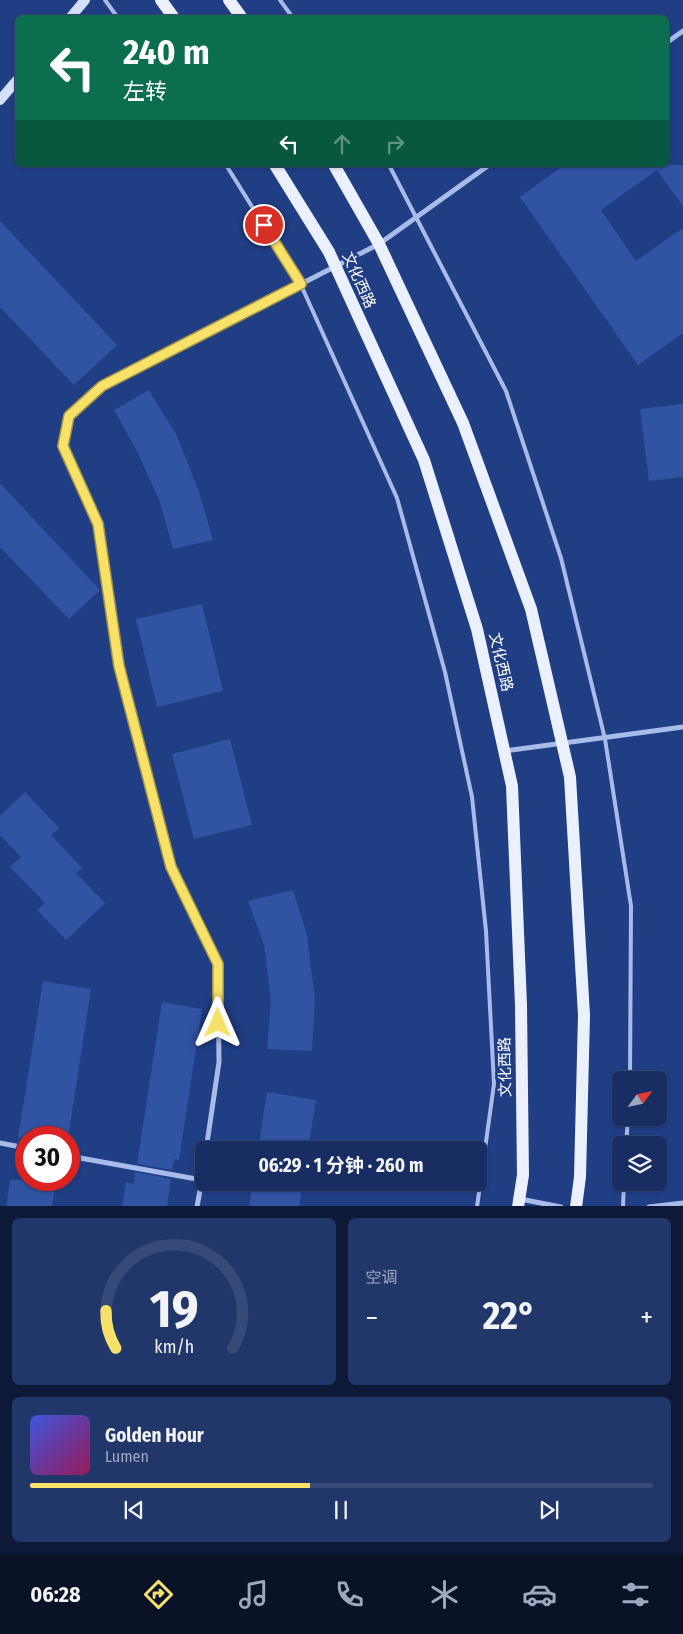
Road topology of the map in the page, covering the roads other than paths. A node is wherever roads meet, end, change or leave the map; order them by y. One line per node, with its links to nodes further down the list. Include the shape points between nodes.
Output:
1 (85, 0): 6 (street)
2 (105, 0): 7 (lane)
3 (161, 0): 8 (main road)
4 (229, 0): 9 (main road)
5 (280, 0): 10 (lane)
6 (72, 15)
7 (116, 15)
8 (172, 15)
9 (240, 15)
10 (291, 15)
11 (683, 31): 12 (street)
12 (669, 41)
13 (15, 83): 14 (street)
14 (0, 100)
15 (227, 167): 23 (lane)
16 (276, 167): 22 (main road, 文化西路)
17 (335, 167): 21 (main road)
18 (390, 167): 20 (lane)
19 (486, 167): 20 (street)
20 (416, 215): 21 (street); 25 (lane, via 506,391 561,558)
21 (379, 244): 22 (street); 26 (main road, via 463,422 531,609)
22 (336, 267): 23 (street); 27 (main road, 文化西路, via 424,460 477,629)
23 (301, 284): 29 (street, via 102,386 69,416 63,446 98,524 119,666 171,867 218,964 219,1062); 39 (lane, via 397,498 445,672 472,797 486,931 494,1084)
24 (683, 727): 25 (street)
25 (605, 739): 26 (street); 28 (lane, via 631,906)
26 (561, 742): 27 (street); 41 (main road, via 570,777 584,1015 580,1177)
27 (504, 751): 36 (main road, 文化西路, via 512,786 521,1005 523,1175)
28 (630, 1071)
29 (207, 1141)
30 (0, 1143): 31 (street)
31 (15, 1146)
32 (80, 1158): 33 (street)
33 (195, 1179)
34 (200, 1191): 38 (street)
35 (624, 1191): 42 (lane)
36 (519, 1203): 40 (street)
37 (683, 1204): 43 (street)
38 (197, 1206)
39 (476, 1206)
40 (561, 1206)
41 (576, 1206)
42 (623, 1206)
43 (649, 1206)

